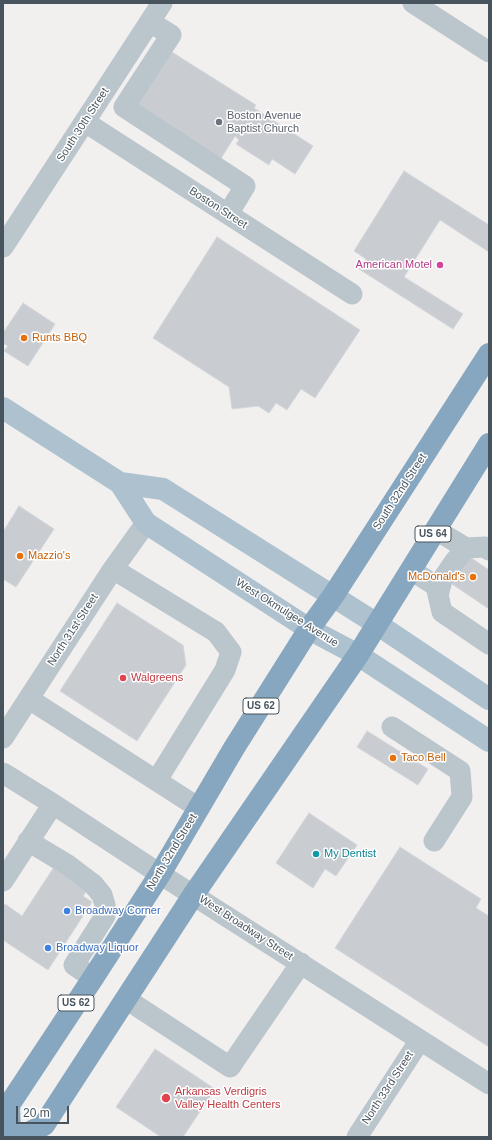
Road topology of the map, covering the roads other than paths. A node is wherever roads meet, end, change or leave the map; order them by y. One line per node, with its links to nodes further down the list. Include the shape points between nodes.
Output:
1 (162, 3): 3 (street, South 30th Street)
2 (413, 3): 4 (street)
3 (150, 22): 5 (street, South 30th Street); 6 (street, via 171,35)
4 (489, 52)
5 (104, 94): 6 (street); 7 (street, South 30th Street)
6 (124, 106): 8 (street, via 245,186)
7 (85, 122): 8 (street, Boston Street); 9 (street, South 30th Street)
8 (228, 214): 10 (street, Boston Street)
9 (3, 247)
10 (352, 294)
11 (489, 354): 23 (highway, South 32nd Street)
12 (3, 408): 14 (main road, West Okmulgee Avenue)
13 (489, 444): 16 (highway, US 64)
14 (120, 484): 15 (main road, West Okmulgee Avenue); 23 (main road, West Okmulgee Avenue, via 163,489)
15 (146, 524): 20 (street, North 31st Street); 25 (main road, West Okmulgee Avenue)
16 (436, 530): 17 (street); 21 (highway, US 64)
17 (467, 548): 18 (street, via 485,547); 19 (street); 22 (street, via 442,580)
18 (489, 550)
19 (489, 562)
20 (113, 569): 28 (street, North 31st Street); 34 (street, via 216,632 231,652 225,670)
21 (411, 570): 22 (street, via 436,586); 24 (highway, US 64)
22 (438, 595): 26 (street, via 442,612)
23 (332, 596): 24 (main road, West Okmulgee Avenue); 25 (highway, South 32nd Street / US 62)
24 (377, 624): 27 (highway, US 64); 29 (main road, West Okmulgee Avenue)
25 (309, 629): 27 (main road, West Okmulgee Avenue); 36 (highway, North 32nd Street / US 62)
26 (489, 644)
27 (358, 655): 32 (main road, West Okmulgee Avenue); 41 (highway)
28 (29, 699): 31 (street, North 31st Street); 34 (street)
29 (489, 699)
30 (392, 727): 37 (street, via 460,771 462,798)
31 (3, 738)
32 (489, 741)
33 (3, 773): 35 (street, West Broadway Street)
34 (157, 780): 36 (street)
35 (53, 804): 38 (street); 39 (street, West Broadway Street)
36 (199, 808): 39 (highway, North 32nd Street / US 62)
37 (434, 841)
38 (28, 842): 40 (street); 43 (street, via 68,866 93,884 102,895 105,905 104,916 74,965)
39 (160, 874): 41 (street, West Broadway Street); 43 (highway, North 32nd Street / US 62)
40 (3, 881)
41 (194, 894): 42 (street, West Broadway Street); 44 (highway)
42 (301, 963): 44 (street, via 230,1067); 45 (street, West Broadway Street)
43 (92, 978): 47 (highway, North 32nd Street / US 62, via 9,1105)
44 (126, 999): 48 (highway, via 44,1125)
45 (420, 1040): 46 (street, West Broadway Street); 49 (street, North 33rd Street)
46 (489, 1084)
47 (10, 1137)
48 (20, 1137)
49 (357, 1137)

